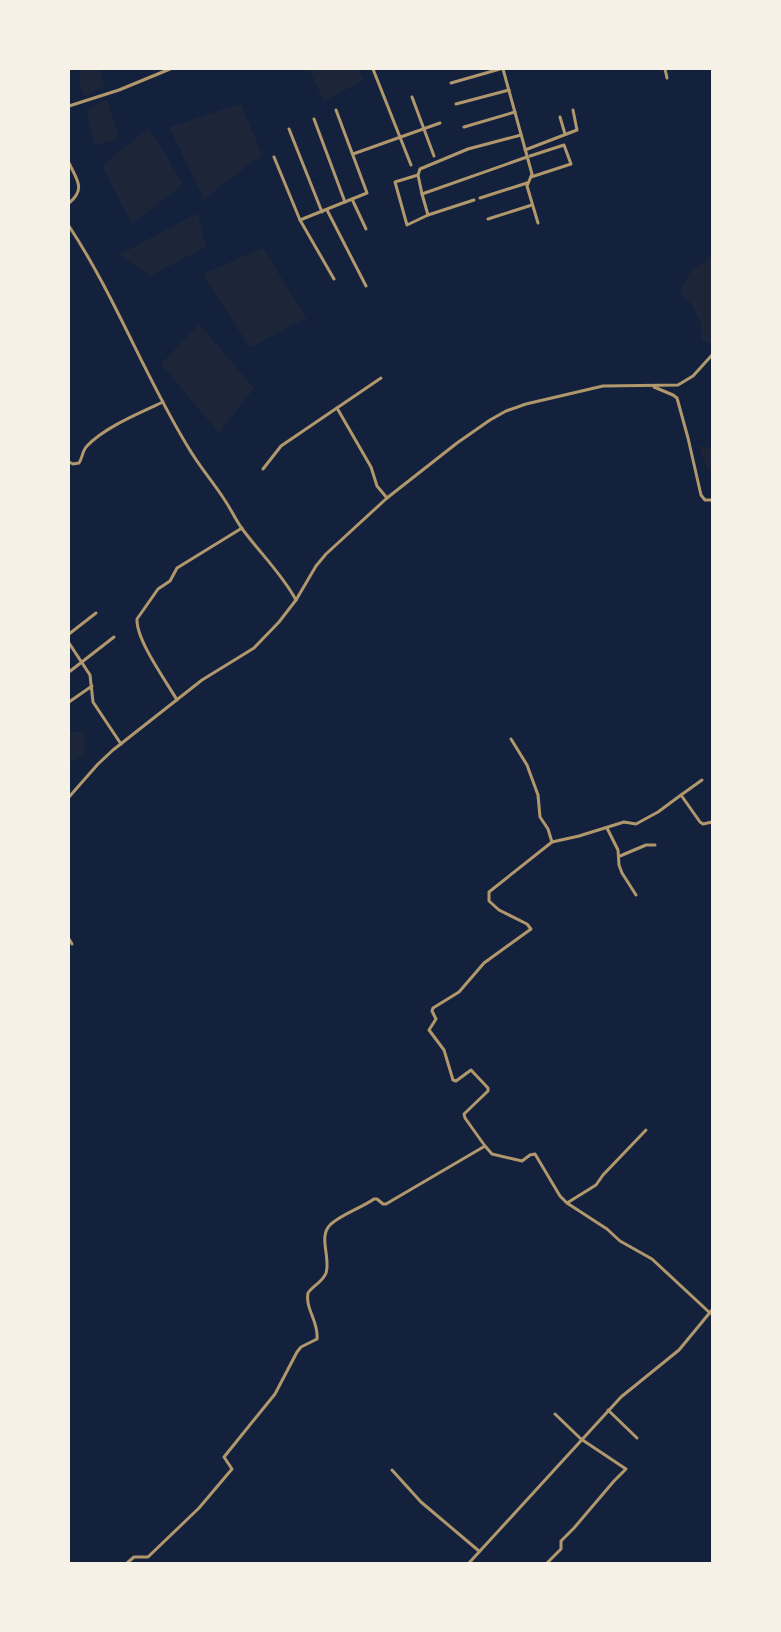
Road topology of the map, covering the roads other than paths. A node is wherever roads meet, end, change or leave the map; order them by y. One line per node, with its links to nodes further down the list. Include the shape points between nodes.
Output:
1 (170, 69): 11 (street, via 119,90)
2 (373, 69): 23 (street)
3 (500, 69): 7 (street)
4 (503, 69): 8 (street)
5 (665, 69): 6 (street)
6 (667, 78)
7 (451, 83)
8 (509, 90): 10 (street); 14 (street)
9 (412, 97): 19 (street)
10 (456, 104)
11 (69, 106)
12 (336, 110): 25 (street)
13 (573, 110): 21 (street, via 577,130)
14 (515, 112): 18 (street); 22 (street)
15 (560, 117): 21 (street)
16 (314, 119): 38 (street)
17 (440, 123): 19 (street)
18 (464, 127)
19 (424, 128): 23 (street); 26 (street)
20 (289, 129): 42 (street)
21 (565, 134): 24 (street)
22 (521, 135): 24 (street); 31 (street, via 468,149 420,169)
23 (400, 136): 25 (street); 30 (street)
24 (525, 150): 27 (street)
25 (353, 154): 36 (street, via 367,193)
26 (434, 156)
27 (528, 156): 32 (street); 32 (street, via 564,145 571,164); 34 (street)
28 (274, 157): 45 (street)
29 (69, 163): 39 (street, via 80,188)
30 (411, 164)
31 (418, 175): 34 (street); 43 (street, via 395,182 407,225)
32 (531, 177): 33 (street)
33 (527, 183): 35 (street); 40 (street)
34 (422, 194): 43 (street)
35 (480, 198)
36 (352, 199): 38 (street); 48 (street)
37 (474, 200): 43 (street)
38 (345, 202): 41 (street)
39 (69, 203)
40 (532, 205): 44 (street); 46 (street)
41 (327, 210): 42 (street); 50 (street)
42 (322, 212): 45 (street)
43 (428, 215)
44 (488, 219)
45 (300, 220): 49 (street)
46 (538, 223)
47 (69, 226): 54 (street, via 112,299)
48 (366, 229)
49 (334, 279)
50 (366, 286)
51 (712, 355): 53 (street, via 685,383)
52 (381, 378): 55 (street)
53 (652, 386): 58 (street, via 603,386 506,412 457,443); 59 (street, via 677,398 701,495 705,500)
54 (163, 402): 56 (street, via 123,421 90,443 79,463); 60 (street, via 199,466 223,497)
55 (338, 408): 57 (street, via 280,446); 58 (street, via 371,467 377,486)
56 (69, 462)
57 (263, 469)
58 (387, 498): 61 (street, via 326,554)
59 (712, 500)
60 (242, 528): 61 (street, via 282,577); 69 (street, via 177,568 170,581 158,589 137,619 138,629 151,658)
61 (296, 600): 69 (street, via 276,626 254,648 202,680)
62 (96, 613): 63 (street)
63 (69, 634)
64 (114, 637): 66 (street)
65 (69, 643): 66 (street)
66 (82, 662): 67 (street); 68 (street, via 90,675)
67 (69, 672)
68 (92, 686): 70 (street); 72 (street, via 93,702)
69 (177, 700): 72 (street)
70 (69, 702)
71 (511, 739): 78 (street, via 527,766 538,795 540,817 548,829)
72 (120, 744): 75 (street)
73 (702, 780): 74 (street)
74 (681, 795): 76 (street, via 700,822); 77 (street, via 636,824 624,822)
75 (69, 797)
76 (712, 822)
77 (607, 828): 78 (street); 80 (street)
78 (552, 842): 85 (street, via 491,889 488,895 497,908 527,924 531,929 484,963 466,986 432,1011 436,1019 429,1030 444,1050 452,1080 456,1082 471,1070 488,1090 464,1114)
79 (655, 845): 80 (street, via 646,845)
80 (620, 856): 81 (street, via 619,865)
81 (636, 896)
82 (69, 939): 83 (street)
83 (72, 944)
84 (646, 1130): 86 (street, via 602,1175 596,1185)
85 (485, 1146): 86 (street, via 492,1154 522,1161 534,1154); 95 (street, via 386,1204 374,1199 329,1226 325,1234 328,1262 326,1273 320,1283 308,1293 307,1301 314,1319 317,1339 297,1352 276,1394 224,1457 232,1469 179,1529 148,1557 134,1557)
86 (567, 1203): 87 (street, via 659,1264)
87 (711, 1311): 88 (street, via 679,1350)
88 (608, 1410): 90 (street); 91 (street)
89 (555, 1414): 91 (street)
90 (637, 1438)
91 (581, 1439): 93 (street); 98 (street, via 626,1470 561,1541 561,1549)
92 (392, 1470): 93 (street, via 421,1502)
93 (479, 1551): 94 (street)
94 (472, 1559): 96 (street); 97 (street)
95 (127, 1563)
96 (469, 1563)
97 (476, 1563)
98 (547, 1563)

